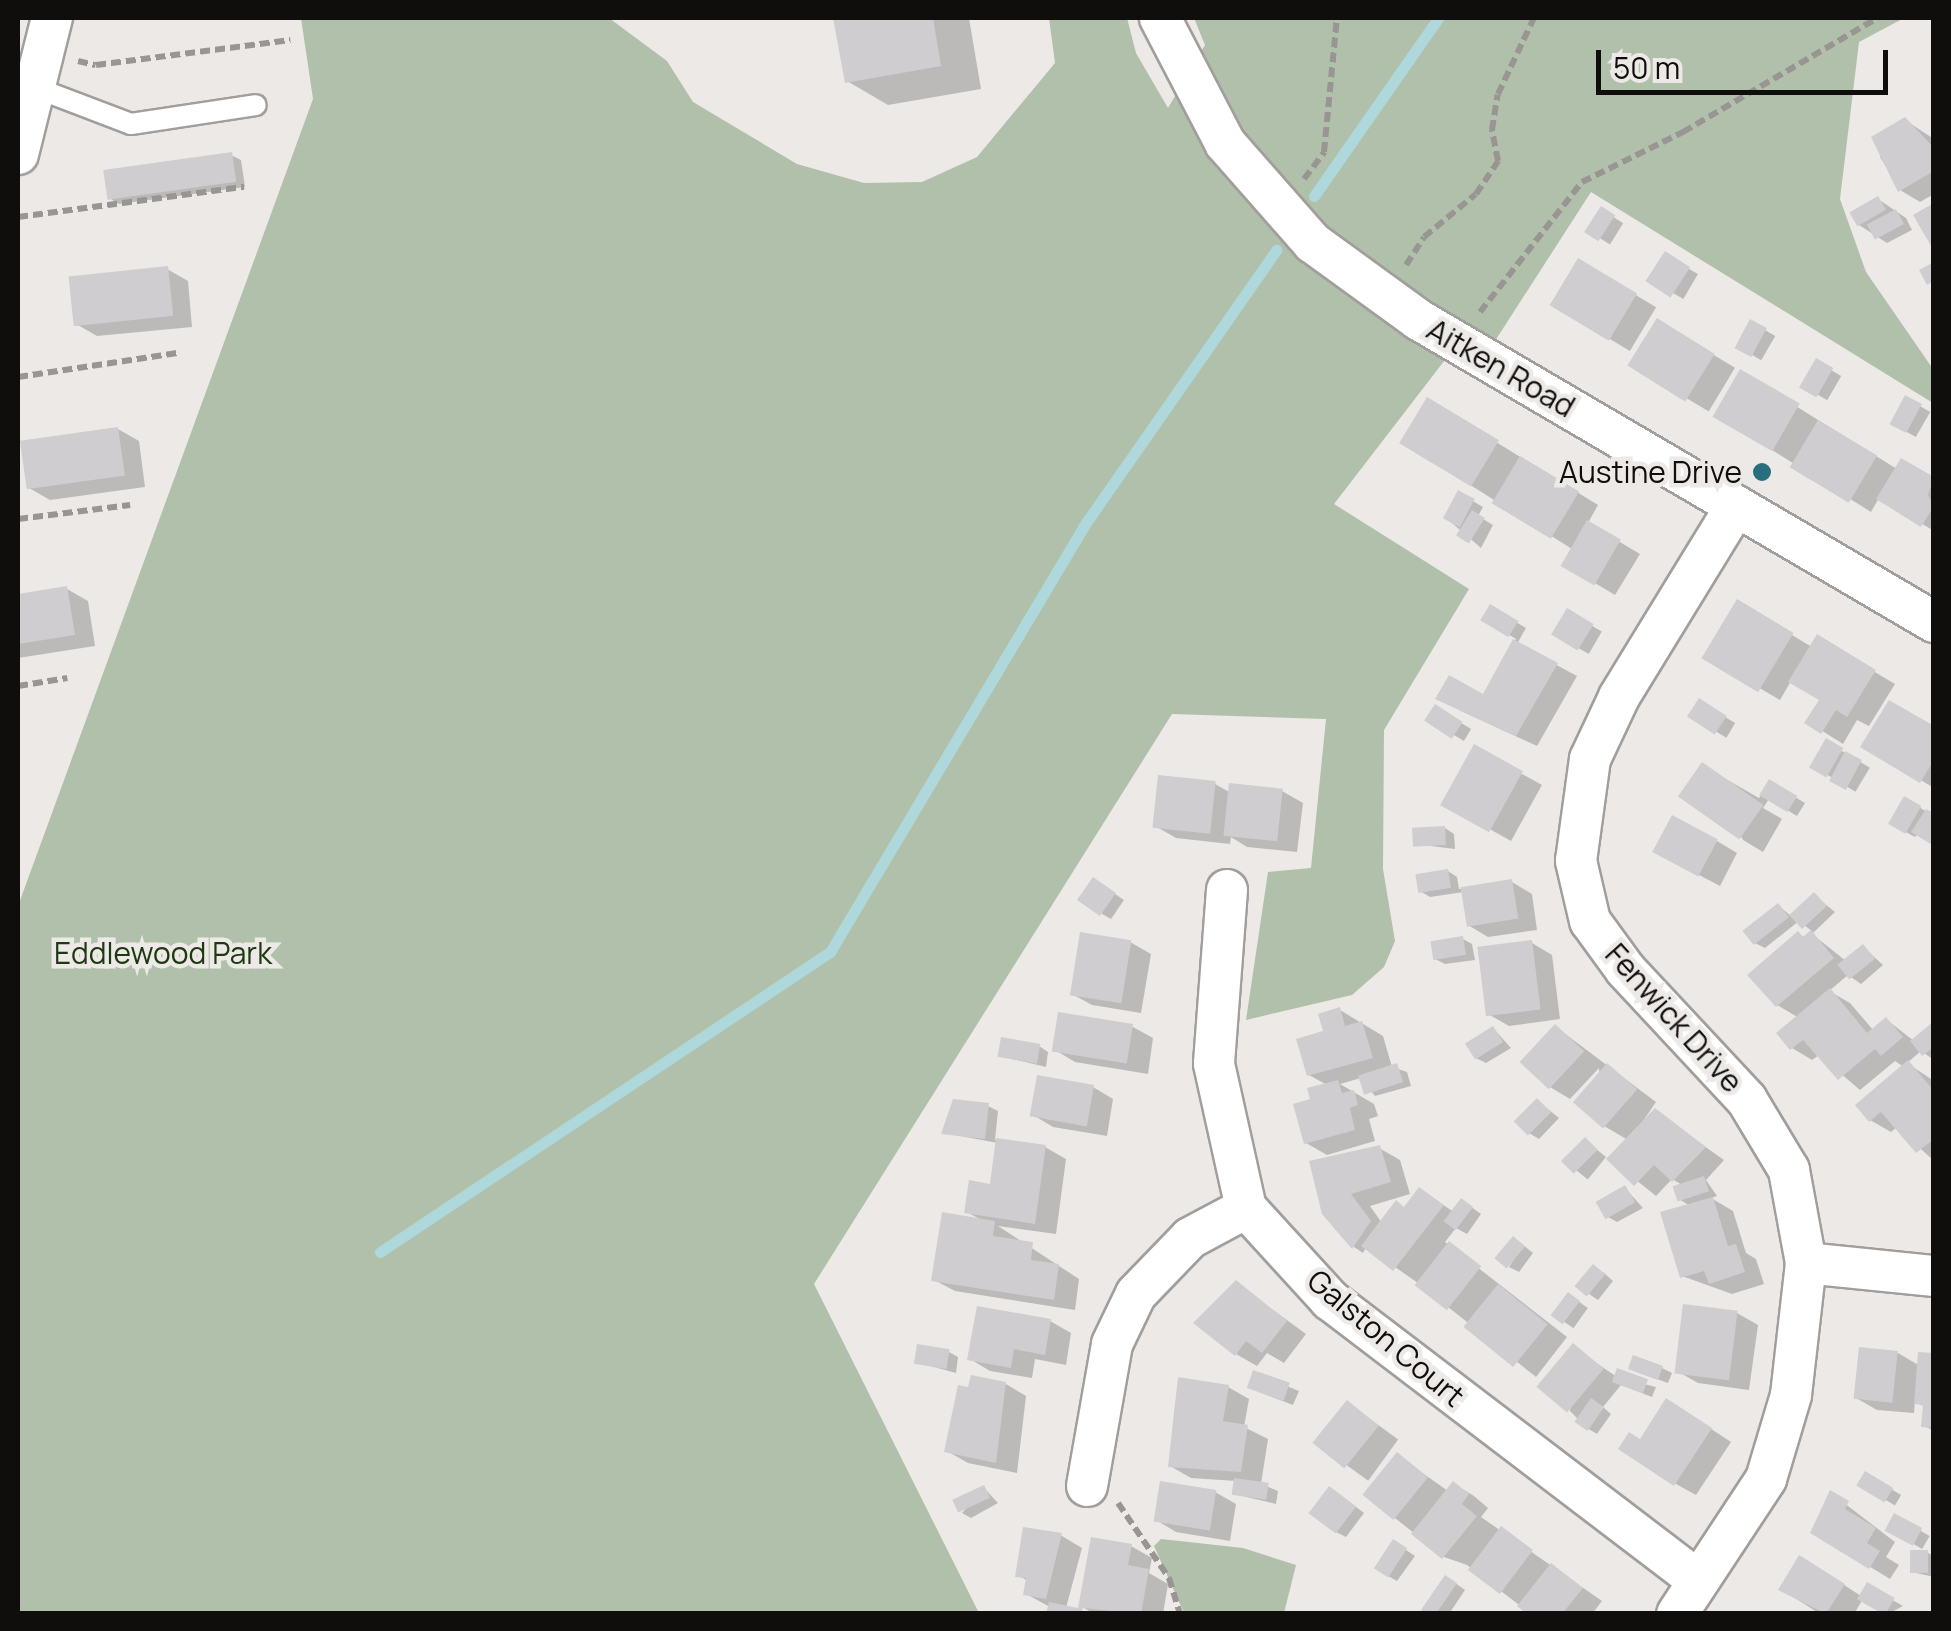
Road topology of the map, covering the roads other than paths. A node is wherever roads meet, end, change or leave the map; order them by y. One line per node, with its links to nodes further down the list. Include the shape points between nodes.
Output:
1 (1160, 18): 5 (street, Aitken Road, via 1225,143 1313,244 1458,343)
2 (46, 54): 3 (lane, via 131,124); 4 (street)
3 (256, 105)
4 (18, 154)
5 (1736, 506): 6 (street, Aitken Road); 9 (street, Fenwick Drive, via 1618,697 1590,758 1576,861 1590,921 1625,969 1748,1100 1790,1170)
6 (1933, 620)
7 (1227, 890): 8 (street, Galston Court, via 1214,1064)
8 (1246, 1208): 11 (street, via 1190,1238 1136,1294 1112,1344); 12 (street, Galston Court, via 1330,1300)
9 (1806, 1263): 10 (street); 12 (street, Fenwick Drive, via 1790,1395 1766,1478)
10 (1934, 1276)
11 (1087, 1486)
12 (1688, 1597)

